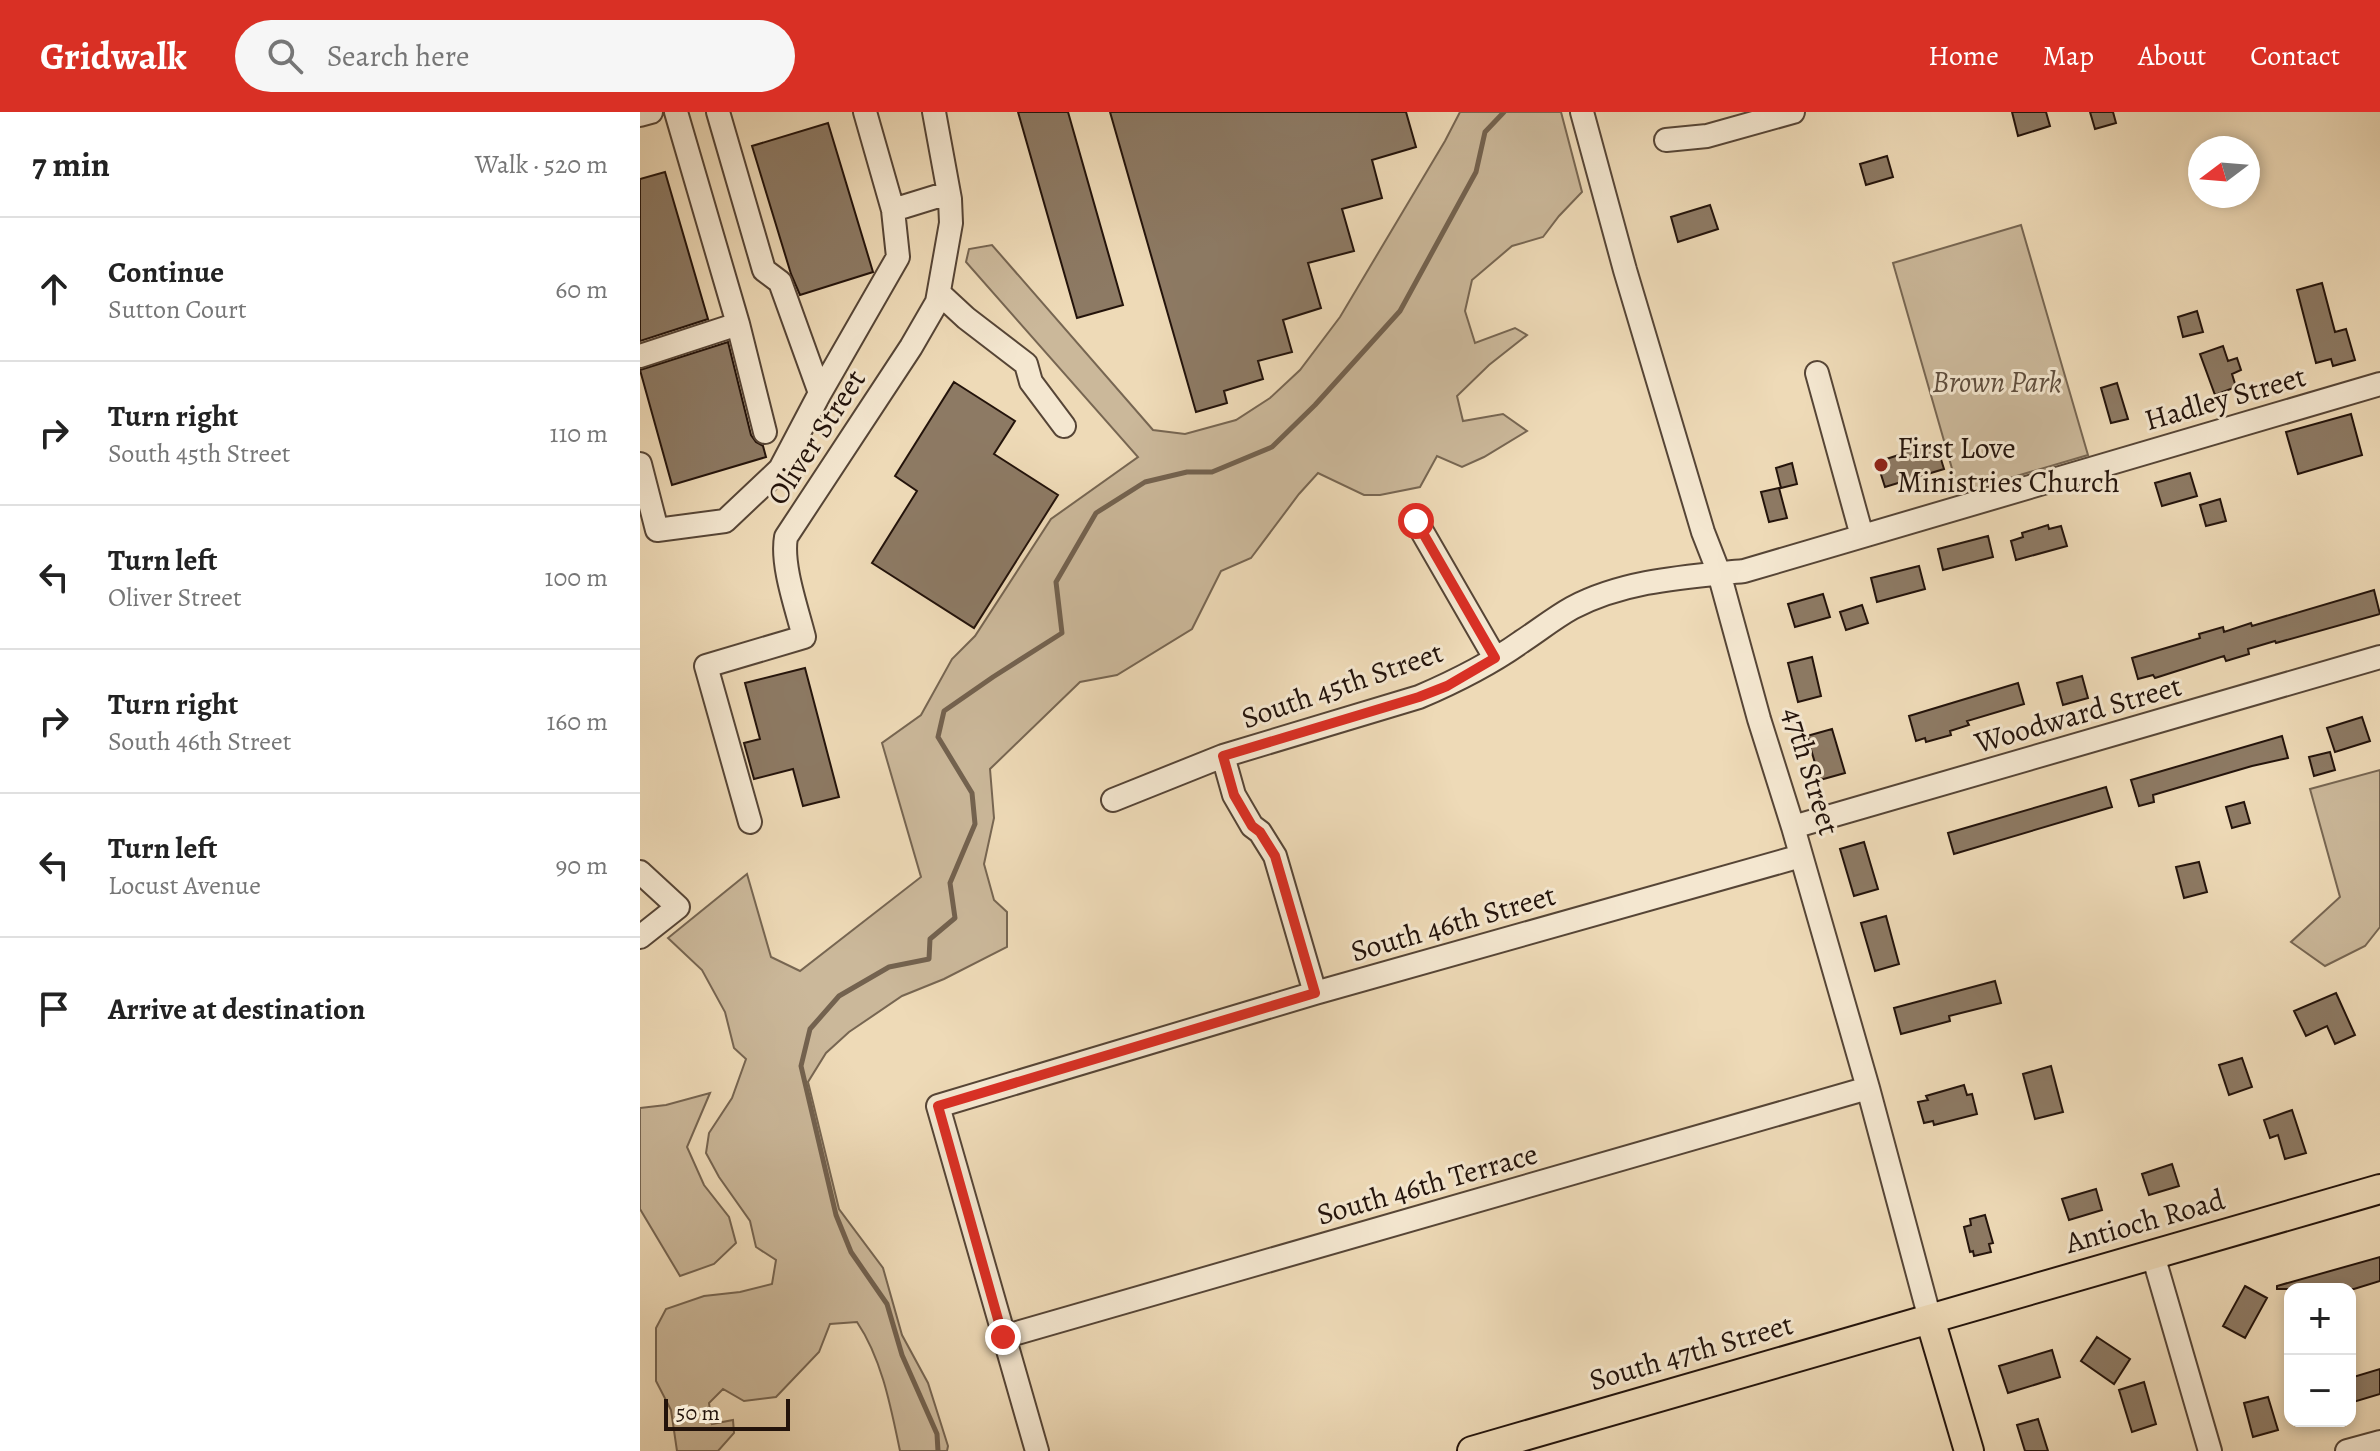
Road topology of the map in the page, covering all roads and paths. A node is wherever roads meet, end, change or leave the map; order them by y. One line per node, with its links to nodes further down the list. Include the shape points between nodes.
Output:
1 (651, 112): 8 (street)
2 (676, 112): 13 (street)
3 (718, 112): 17 (street, via 764,270 780,282)
4 (865, 112): 11 (street)
5 (934, 112): 10 (street, Oliver Street)
6 (1582, 112): 23 (street, 47th Street)
7 (1793, 112): 9 (street, via 1707,136)
8 (640, 115)
9 (1666, 140)
10 (948, 193): 11 (street); 12 (street, Oliver Street, via 951,223)
11 (893, 210): 17 (street, via 898,257)
12 (939, 293): 18 (street, via 1026,364 1031,382); 28 (street, Oliver Street, via 911,347 786,537 787,566 804,637 706,666)
13 (738, 324): 14 (street); 19 (street)
14 (640, 356)
15 (1817, 373): 22 (street)
16 (2380, 384): 22 (street, Hadley Street)
17 (820, 393): 20 (street, via 780,469 725,521 657,530)
18 (1064, 426)
19 (765, 432)
20 (640, 464)
21 (1416, 521): 25 (street)
22 (1862, 536): 23 (street, Hadley Street, via 1744,571)
23 (1719, 573): 25 (street, South 45th Street, via 1640,583 1588,602); 29 (street, 47th Street)
24 (2380, 657): 29 (street, Woodward Street)
25 (1495, 658): 26 (street, South 45th Street, via 1419,697)
26 (1223, 756): 27 (street, South 45th Street); 33 (street, via 1234,795 1275,856)
27 (1113, 800)
28 (750, 822)
29 (1793, 827): 30 (street, 47th Street)
30 (1801, 856): 33 (street, South 46th Street); 34 (street, 47th Street)
31 (640, 872): 32 (street, via 678,907)
32 (640, 937)
33 (1315, 993): 38 (street, South 46th Street, via 938,1106)
34 (1868, 1088): 37 (street, 47th Street); 38 (street, South 46th Terrace)
35 (2380, 1189): 36 (main road, Antioch Road)
36 (2153, 1255): 37 (main road, Antioch Road); 43 (street)
37 (1930, 1319): 41 (main road, South 47th Street); 42 (main road, 47th Street)
38 (1003, 1337): 40 (street)
39 (2380, 1442): 44 (street)
40 (1037, 1451)
41 (1472, 1451)
42 (1969, 1451)
43 (2210, 1451)
44 (2347, 1451)

